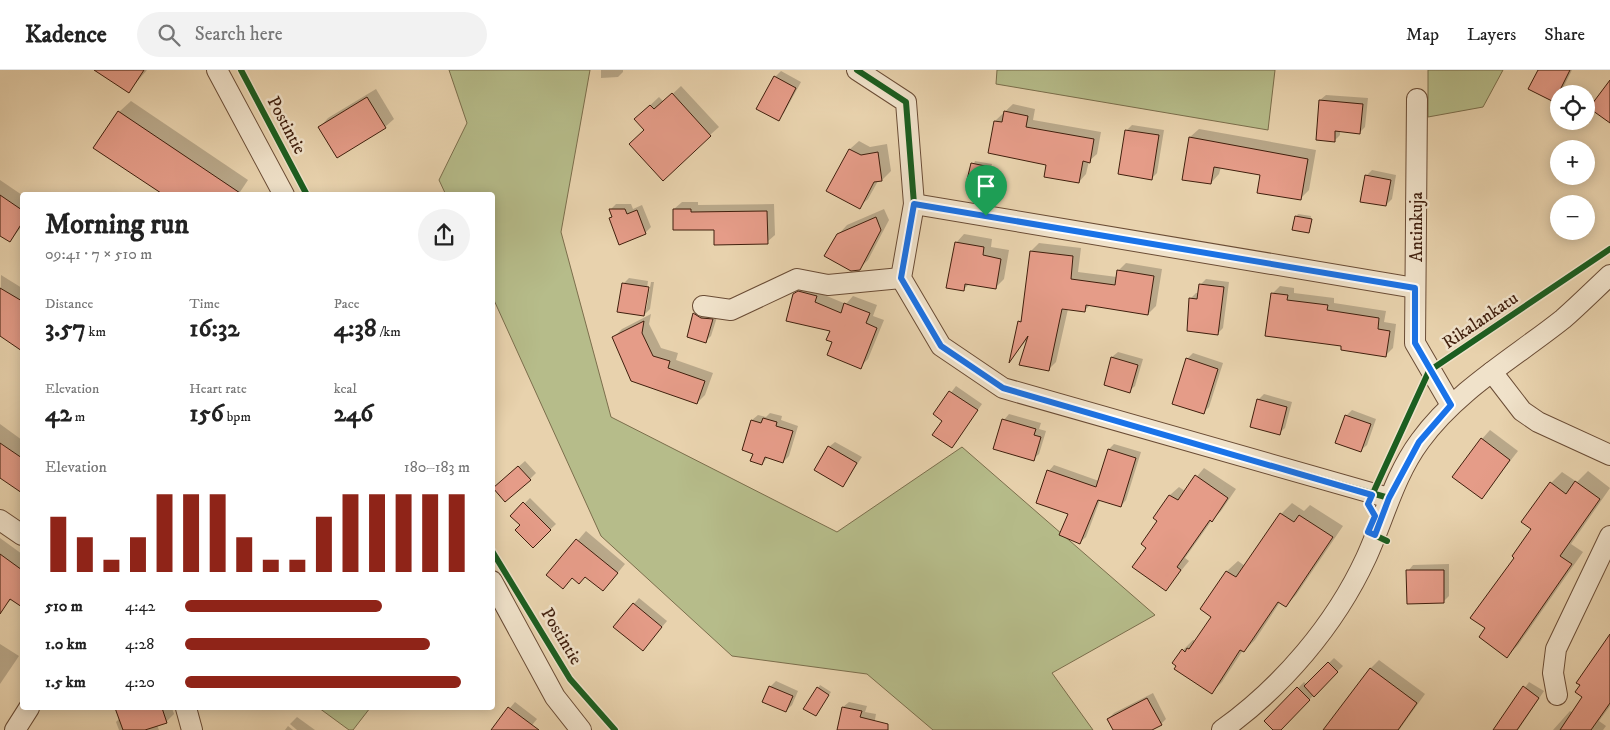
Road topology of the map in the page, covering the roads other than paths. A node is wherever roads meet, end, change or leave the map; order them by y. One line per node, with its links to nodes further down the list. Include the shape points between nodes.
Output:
1 (217, 70): 4 (street, Postintie)
2 (857, 70): 5 (street, via 906,102)
3 (1416, 98): 8 (street, Antinkuja)
4 (282, 192)
5 (914, 204): 7 (street); 8 (street)
6 (1610, 275): 10 (street, via 1563,318)
7 (901, 278): 9 (street, via 828,285 797,279 731,310); 13 (street, via 941,346 1003,388)
8 (1415, 288): 11 (street, Antinkuja, via 1415,343)
9 (703, 306)
10 (1492, 372): 11 (street); 12 (street, via 1522,412)
11 (1451, 405): 13 (street, via 1419,442)
12 (1610, 455)
13 (1389, 498): 26 (street, via 1366,559 1331,620 1277,684)
14 (0, 520): 15 (street)
15 (20, 534)
16 (1610, 536): 18 (street, via 1556,649 1552,673)
17 (495, 587): 25 (street, Postintie, via 555,697)
18 (1558, 695)
19 (28, 710): 23 (street)
20 (187, 710): 24 (street)
21 (0, 728): 22 (street)
22 (4, 730)
23 (14, 730)
24 (192, 730)
25 (581, 730)
26 (1222, 730)

